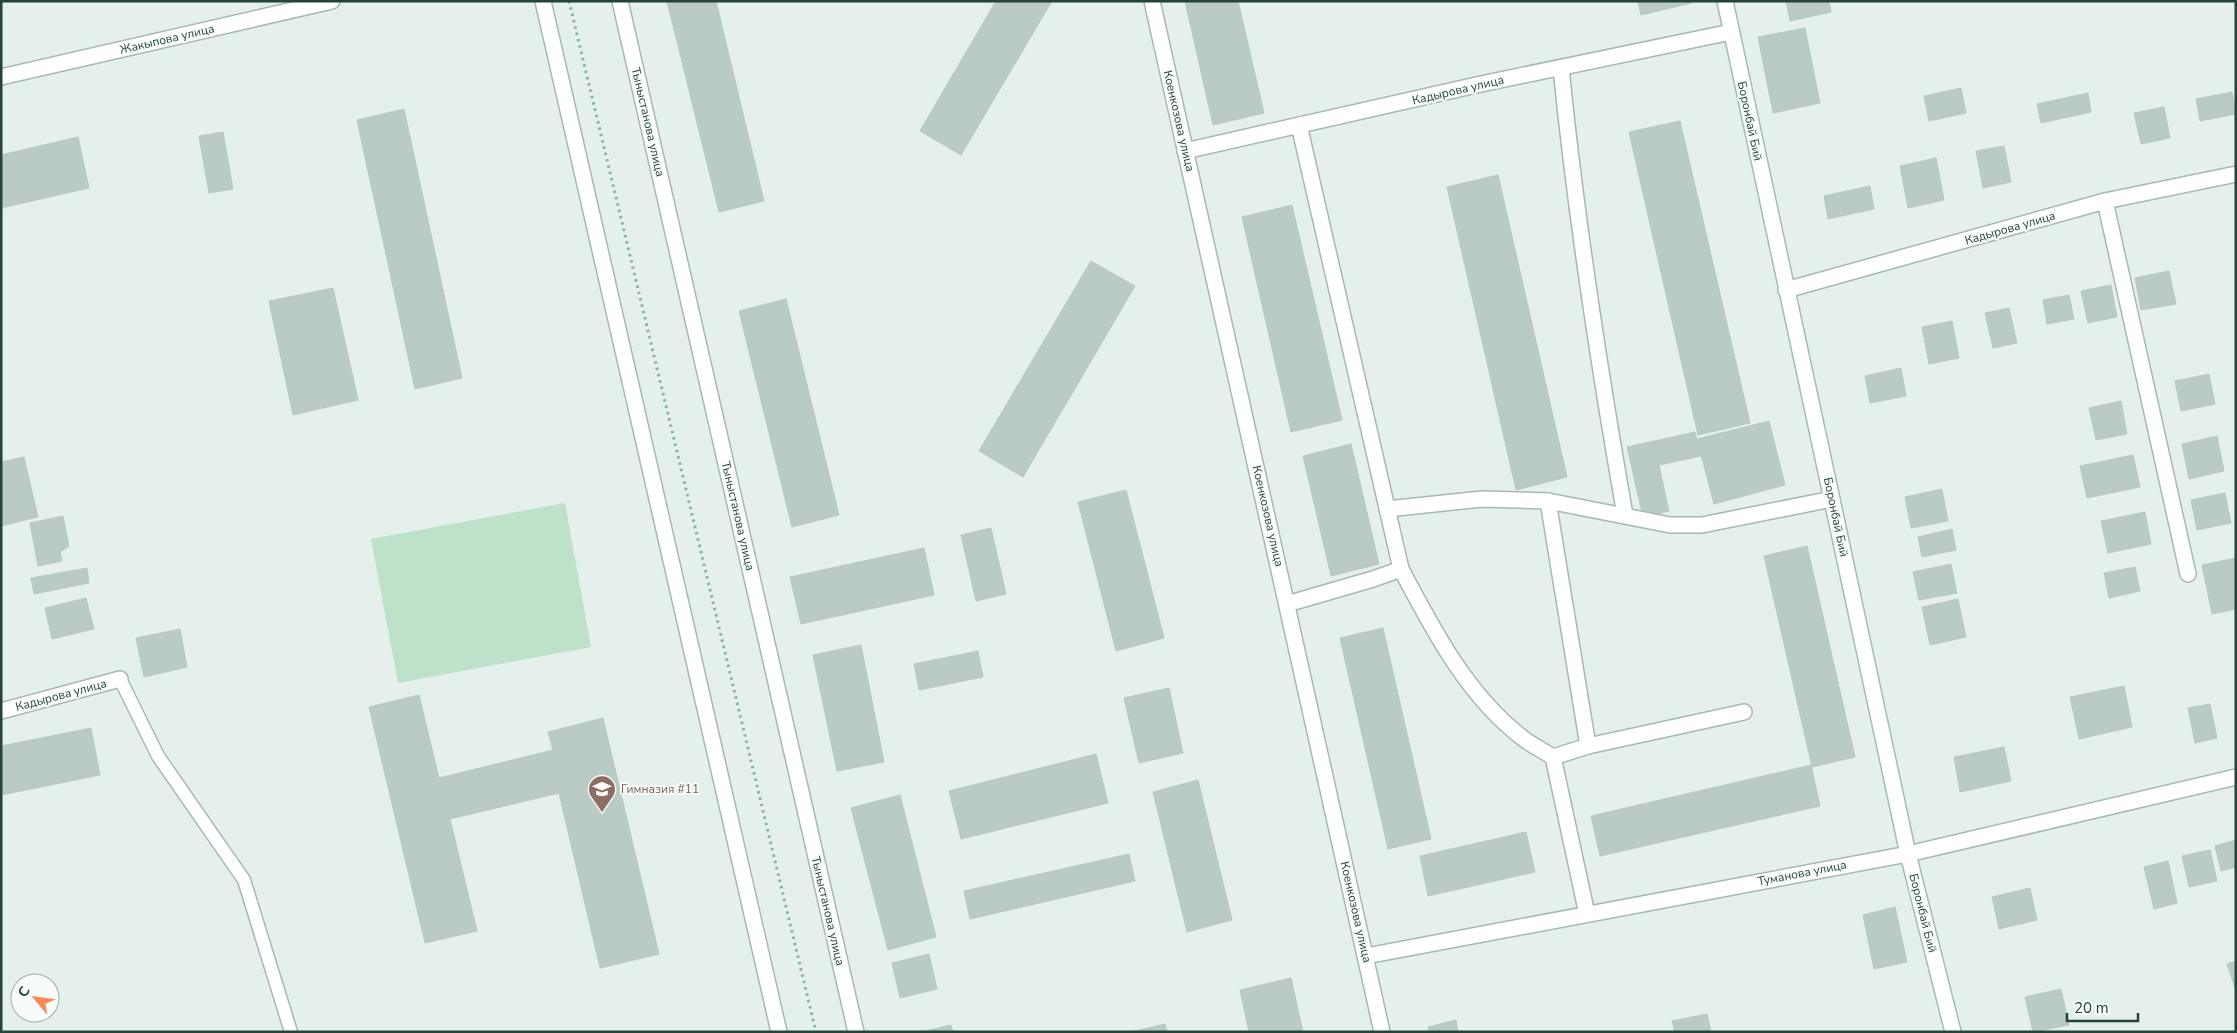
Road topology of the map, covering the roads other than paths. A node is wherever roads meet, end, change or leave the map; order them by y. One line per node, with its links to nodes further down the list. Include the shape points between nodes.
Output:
1 (332, 1): 8 (street, Жакыпова улица)
2 (543, 1): 31 (street)
3 (620, 1): 32 (street, Тыныстанова улица)
4 (1152, 1): 10 (street, Коенкозова улица)
5 (1724, 1): 6 (street, Боронбай Бий)
6 (1731, 32): 7 (street, Кадырова улица); 13 (street, Боронбай Бий)
7 (1561, 68): 9 (street, Кадырова улица); 17 (street, via 1573,182)
8 (1, 77)
9 (1299, 126): 10 (street, Кадырова улица); 16 (street)
10 (1185, 151): 20 (street, Коенкозова улица)
11 (2236, 174): 12 (street, Кадырова улица)
12 (2105, 201): 13 (street, Кадырова улица); 19 (street)
13 (1786, 290): 14 (street, Боронбай Бий)
14 (1832, 499): 17 (street, via 1702,525 1670,525); 27 (street, Боронбай Бий)
15 (1548, 501): 16 (street, via 1482,499); 17 (street); 24 (street)
16 (1387, 509): 18 (street)
17 (1625, 515)
18 (1401, 569): 20 (street); 25 (street, via 1429,623 1477,693 1524,739)
19 (2188, 574)
20 (1287, 604): 29 (street, Коенкозова улица)
21 (120, 679): 22 (street, Кадырова улица); 30 (lane, via 158,756 244,880)
22 (1, 710)
23 (1744, 712): 24 (street)
24 (1588, 746): 25 (street)
25 (1553, 757): 28 (street)
26 (2236, 777): 27 (street, Туманова улица)
27 (1908, 854): 28 (street, Туманова улица); 34 (street, Боронбай Бий)
28 (1587, 914): 29 (street, Туманова улица)
29 (1366, 956): 33 (street, Коенкозова улица)
30 (291, 1032)
31 (779, 1032)
32 (856, 1032)
33 (1382, 1032)
34 (1953, 1032)

